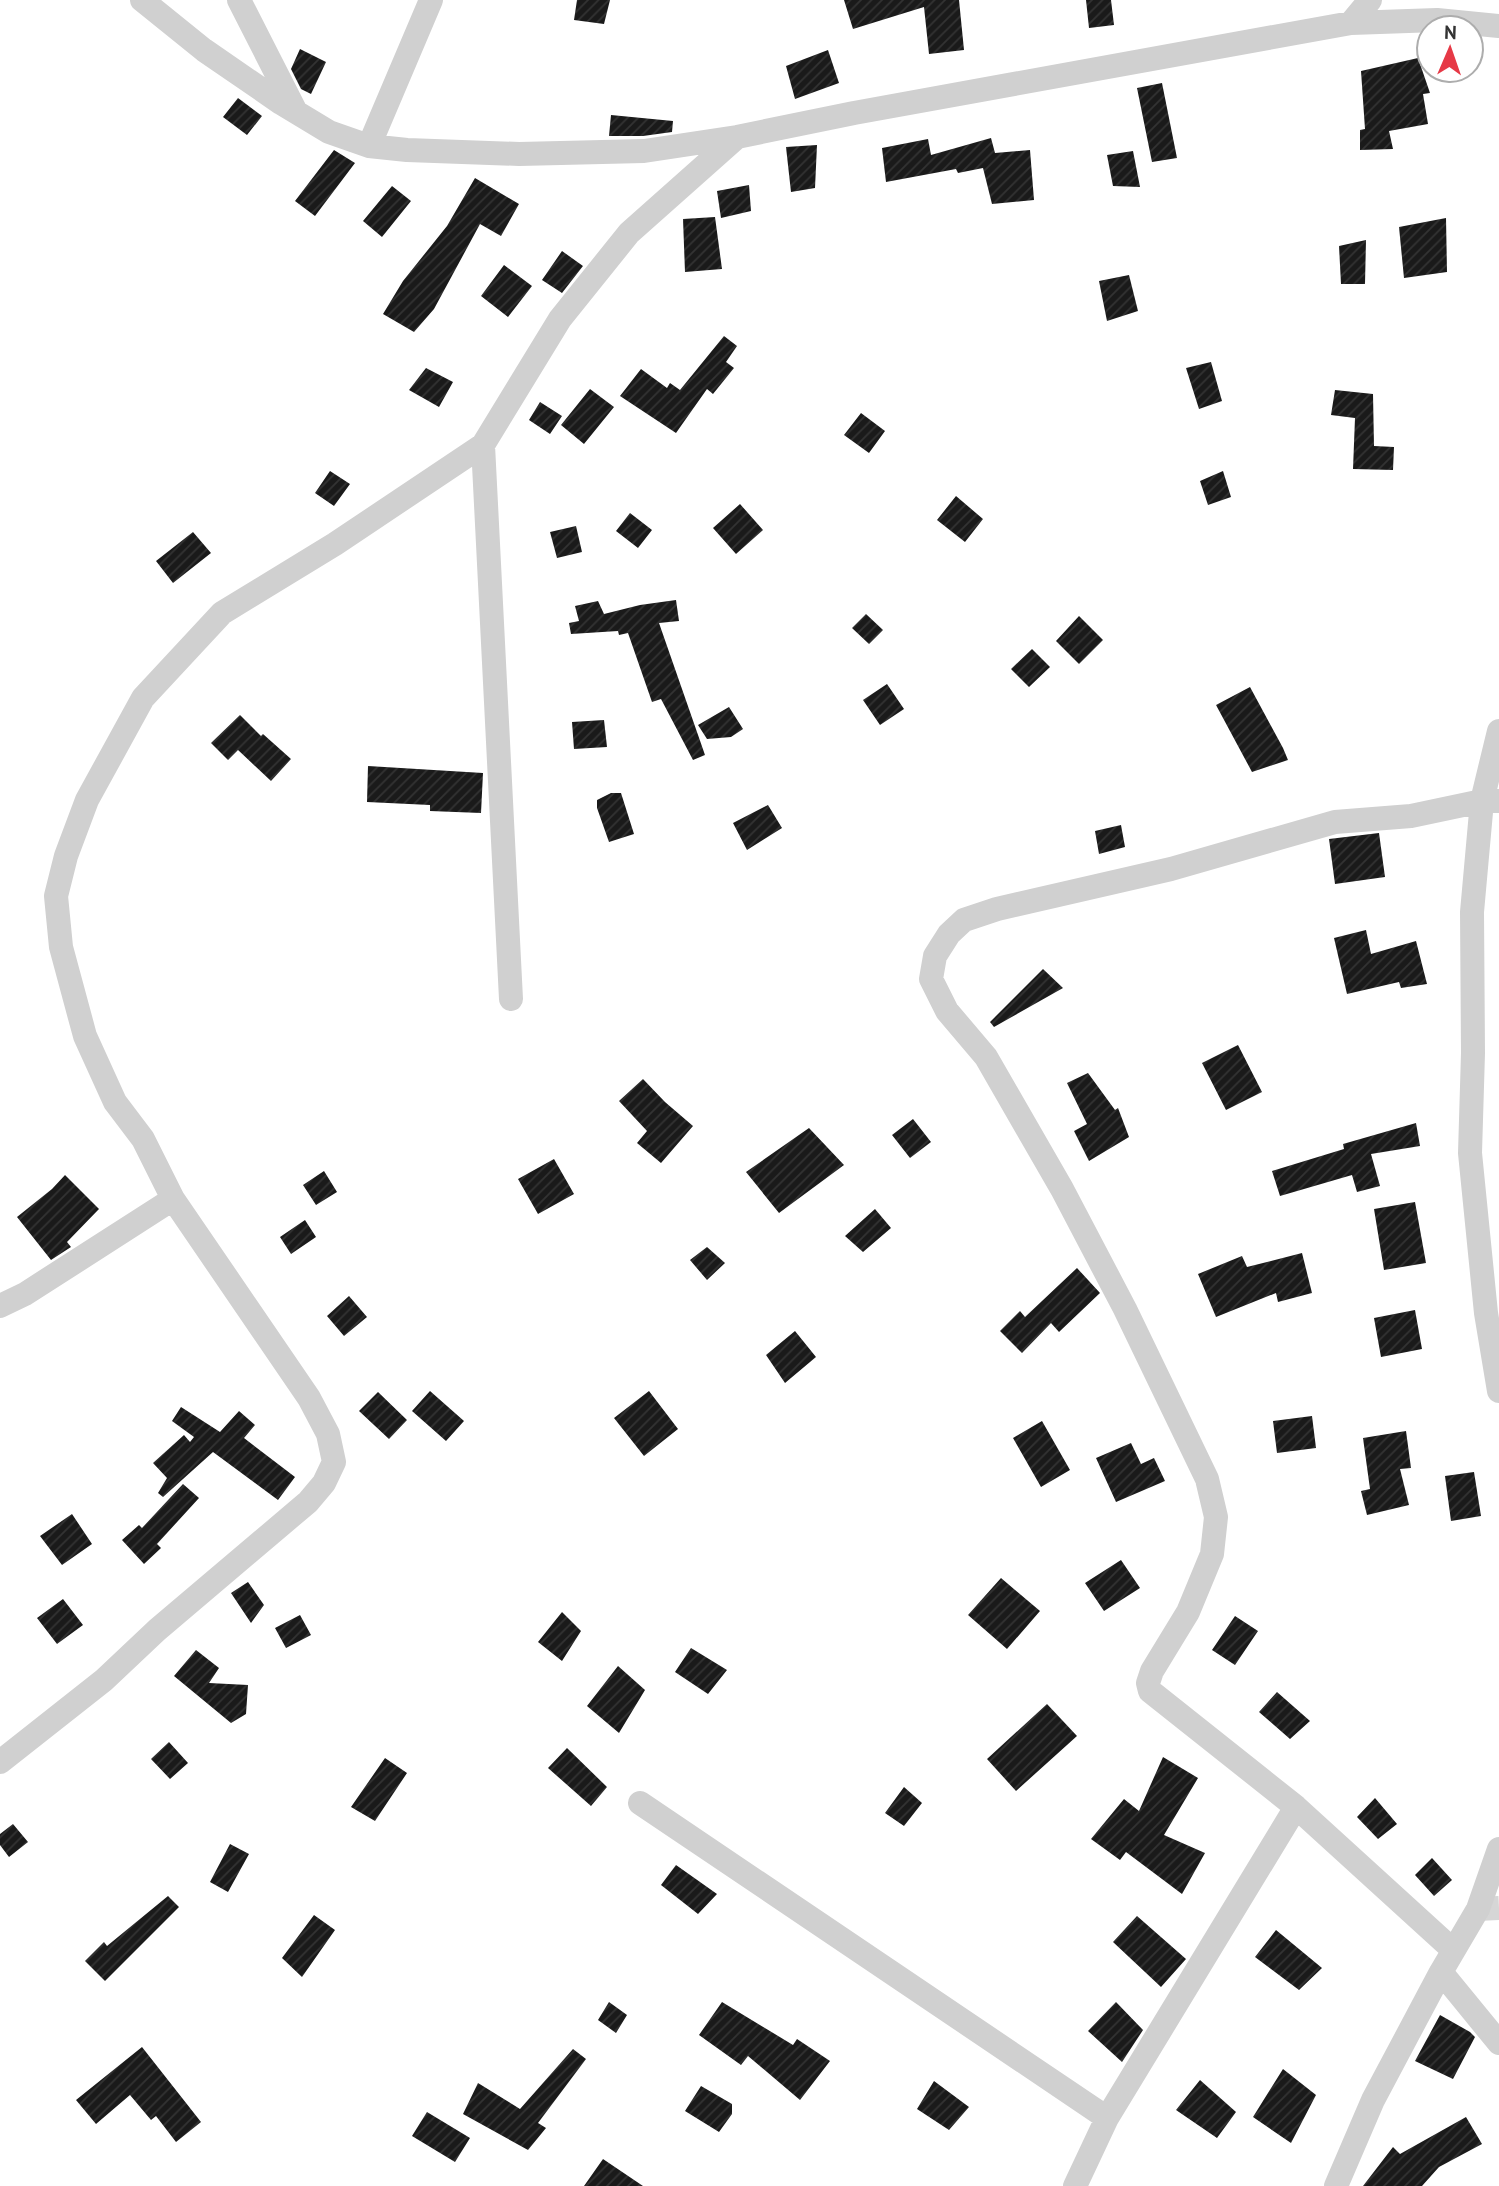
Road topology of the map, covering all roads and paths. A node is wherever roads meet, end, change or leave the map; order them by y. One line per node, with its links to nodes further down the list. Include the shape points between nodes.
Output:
1 (142, 0): 7 (street, via 204,50)
2 (239, 0): 7 (street)
3 (431, 0): 9 (street)
4 (1370, 0): 5 (street)
5 (1351, 23): 6 (street, via 1437,20); 8 (street)
6 (1499, 26)
7 (297, 112): 9 (street, via 328,132)
8 (737, 137): 9 (street, via 644,152 519,154); 10 (street, via 629,233 560,319)
9 (369, 146)
10 (483, 445): 13 (street); 14 (street, via 222,613 143,698 87,800 56,895 61,947 85,1036 115,1102 143,1139)
11 (1499, 731): 12 (street)
12 (1491, 801): 16 (street, via 1472,912 1470,1153); 19 (street, via 1410,816 1335,822 1171,869 996,909 964,920 935,956 931,979 947,1011 986,1057 1062,1189 1207,1479 1216,1517 1212,1553 1188,1612 1153,1671 1150,1691)
13 (511, 999)
14 (173, 1199): 15 (street); 17 (street, via 309,1398 328,1434 334,1462 308,1502 104,1680)
15 (0, 1306)
16 (1499, 1391)
17 (0, 1762)
18 (640, 1803): 24 (street)
19 (1296, 1807): 21 (street); 24 (street)
20 (1499, 1849): 21 (street, via 1478,1909)
21 (1453, 1950): 22 (street)
22 (1441, 1972): 23 (street); 26 (street, via 1373,2100)
23 (1499, 2043)
24 (1107, 2118): 25 (street)
25 (1074, 2186)
26 (1336, 2186)

